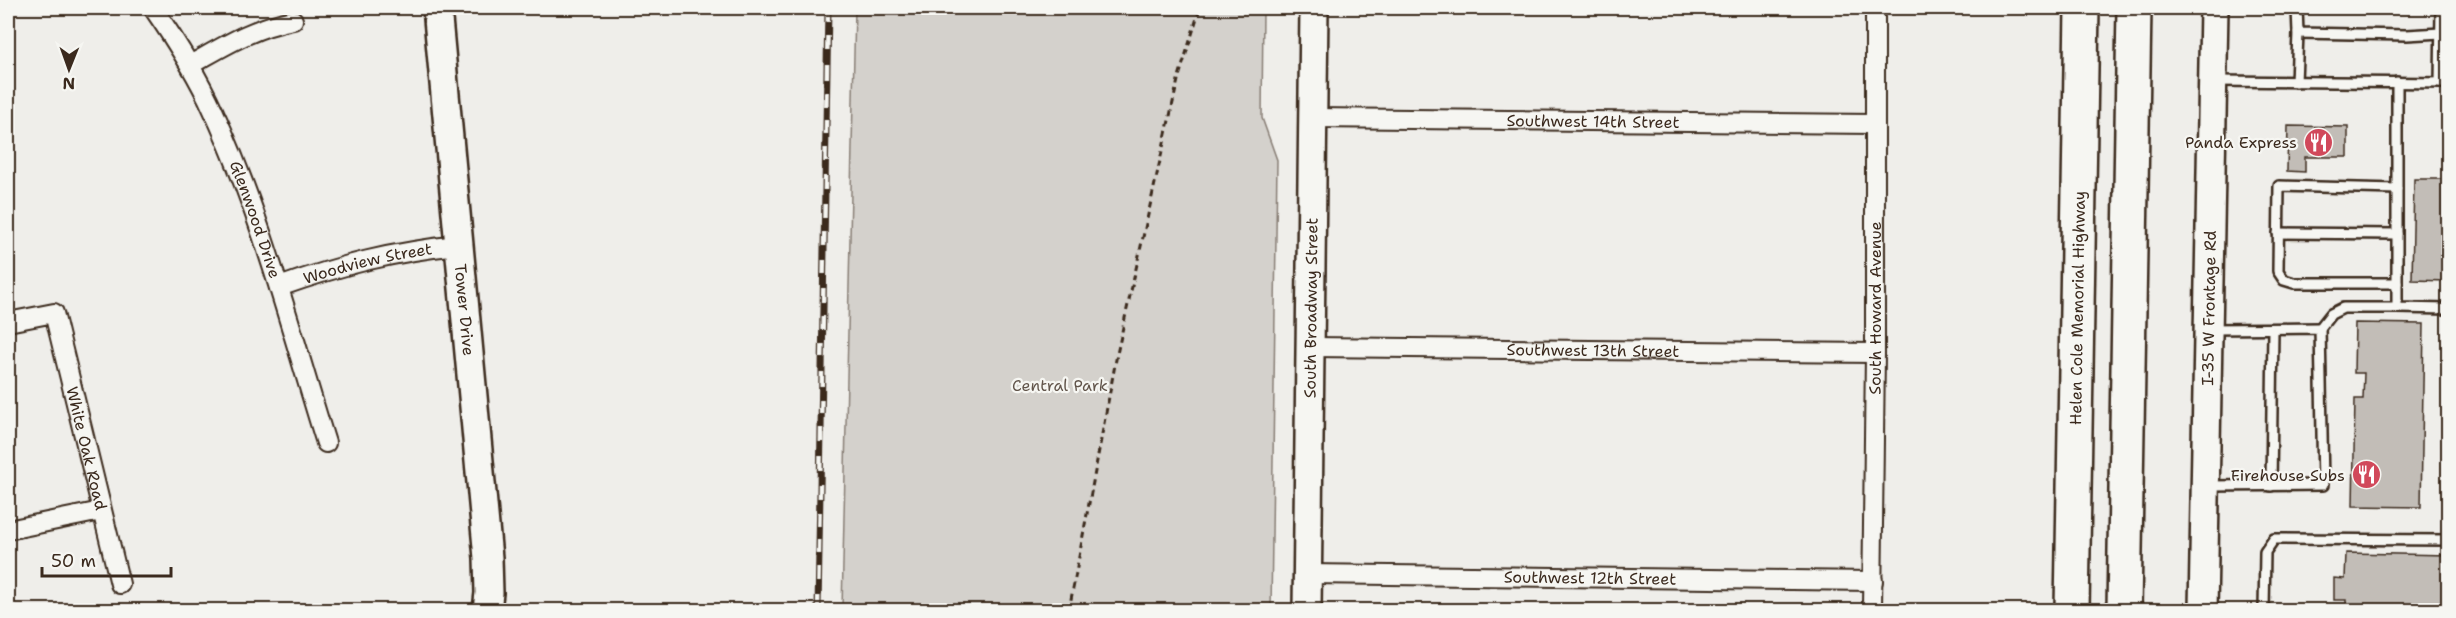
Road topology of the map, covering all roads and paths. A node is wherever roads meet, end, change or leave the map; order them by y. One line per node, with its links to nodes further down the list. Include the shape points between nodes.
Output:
1 (153, 8): 14 (street, Glenwood Drive)
2 (437, 8): 24 (street, Tower Drive)
3 (1200, 8): 45 (path, via 1178,80 1122,331)
4 (1314, 8): 19 (street, South Broadway Street)
5 (1875, 8): 20 (street, South Howard Avenue)
6 (2082, 8): 48 (highway, Helen Cole Memorial Highway)
7 (2134, 8): 49 (highway)
8 (2214, 8): 15 (street, I-35 W Frontage Rd)
9 (2297, 8): 12 (lane)
10 (2441, 8): 13 (lane)
11 (292, 20): 14 (street, via 253,31)
12 (2298, 33): 13 (lane); 16 (lane)
13 (2441, 33): 18 (lane)
14 (190, 65): 26 (street, Glenwood Drive, via 237,166)
15 (2212, 81): 16 (lane); 31 (street, I-35 W Frontage Rd)
16 (2296, 82): 17 (lane)
17 (2397, 82): 18 (lane); 21 (lane)
18 (2444, 83)
19 (1313, 117): 20 (street, Southwest 14th Street); 33 (street, South Broadway Street)
20 (1875, 124): 34 (street, South Howard Avenue)
21 (2397, 189): 22 (lane, via 2279,186); 23 (lane)
22 (2278, 233): 23 (lane); 25 (lane, via 2278,271 2284,280)
23 (2397, 234): 25 (lane)
24 (458, 245): 26 (street, Woodview Street, via 390,253); 44 (street, Tower Drive, via 488,558)
25 (2397, 283): 27 (lane)
26 (279, 287): 35 (street, Glenwood Drive)
27 (2397, 309): 28 (lane); 30 (lane, via 2343,308 2331,314)
28 (2448, 309)
29 (8, 322): 38 (street, White Oak Road, via 54,314)
30 (2320, 328): 32 (lane); 37 (lane, via 2323,485)
31 (2208, 329): 32 (lane); 36 (street, I-35 W Frontage Rd)
32 (2273, 329): 37 (lane)
33 (1311, 347): 34 (street, Southwest 13th Street); 41 (street, South Broadway Street)
34 (1875, 353): 42 (street, South Howard Avenue)
35 (326, 443)
36 (2205, 486): 37 (lane); 50 (street, I-35 W Frontage Rd)
37 (2271, 486)
38 (101, 511): 39 (street); 43 (street, White Oak Road)
39 (8, 530)
40 (2448, 540): 51 (lane, via 2274,539 2265,552)
41 (1308, 574): 42 (street, Southwest 12th Street); 46 (street, South Broadway Street)
42 (1873, 581): 47 (street, South Howard Avenue)
43 (120, 584)
44 (487, 610)
45 (1069, 610)
46 (1307, 610)
47 (1872, 610)
48 (2072, 610)
49 (2124, 610)
50 (2203, 610)
51 (2264, 610)

